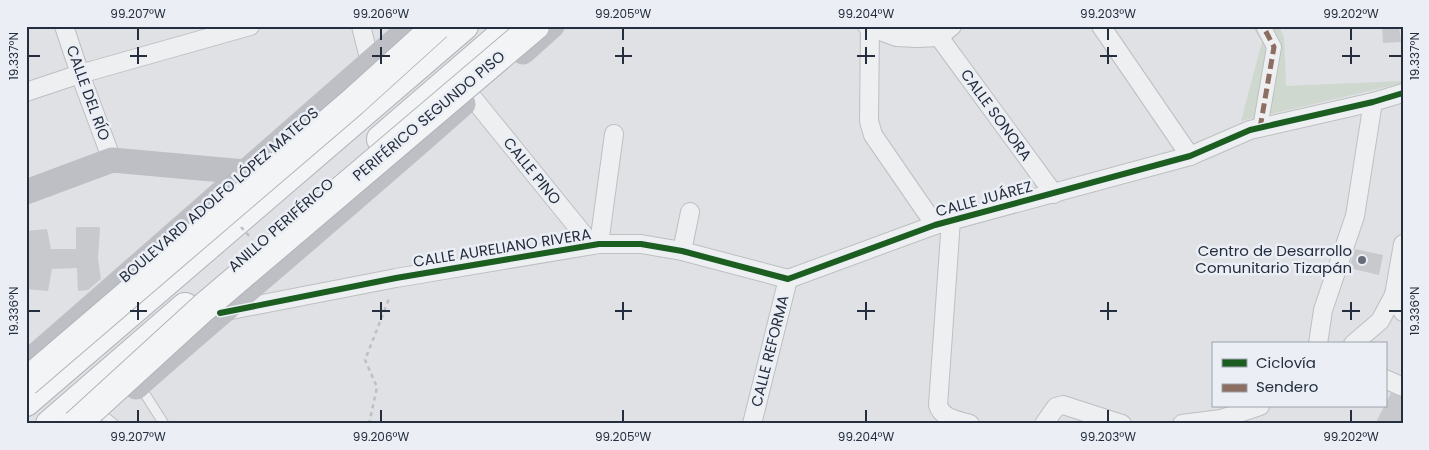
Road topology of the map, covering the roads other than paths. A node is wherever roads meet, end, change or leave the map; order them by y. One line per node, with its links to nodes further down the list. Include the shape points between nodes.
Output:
1 (64, 26): 16 (street, CALLE DEL RÍO)
2 (250, 26): 16 (street)
3 (412, 26): 15 (main road, BOULEVARD ADOLFO LÓPEZ MATEOS)
4 (436, 26): 14 (highway); 41 (highway, bridge, via 353,102)
5 (464, 26): 14 (highway, ANILLO PERIFÉRICO)
6 (512, 26): 48 (highway, ANILLO PERIFÉRICO)
7 (535, 26): 49 (highway, PERIFÉRICO SEGUNDO PISO, bridge, via 203,308)
8 (552, 26): 19 (main road)
9 (1102, 26): 23 (street)
10 (1263, 26): 21 (street, via 1274,48)
11 (357, 27): 15 (street)
12 (869, 27): 13 (street, via 897,37); 29 (street, via 870,129)
13 (946, 32): 27 (street, CALLE SONORA)
14 (424, 61): 44 (highway, ANILLO PERIFÉRICO)
15 (370, 62): 25 (main road, BOULEVARD ADOLFO LÓPEZ MATEOS)
16 (80, 74): 17 (street); 24 (street, CALLE DEL RÍO)
17 (26, 92)
18 (1403, 93): 20 (street, CALLE JUÁREZ)
19 (472, 96): 30 (street, CALLE PINO); 36 (main road)
20 (1372, 102): 21 (street, CALLE JUÁREZ); 37 (street, via 1355,216 1323,310)
21 (1260, 128): 23 (street, CALLE JUÁREZ)
22 (614, 134): 30 (street)
23 (1190, 156): 27 (street, CALLE JUÁREZ)
24 (112, 160): 25 (main road); 26 (main road)
25 (244, 172): 39 (main road, BOULEVARD ADOLFO LÓPEZ MATEOS)
26 (26, 192)
27 (1054, 194): 29 (street, CALLE JUÁREZ)
28 (690, 212): 32 (street)
29 (943, 222): 33 (street, CALLE JUÁREZ); 52 (street, via 938,405 944,415)
30 (596, 244): 32 (street, CALLE AURELIANO RIVERA, via 641,244); 36 (street, CALLE AURELIANO RIVERA, via 396,278)
31 (1403, 244): 34 (street)
32 (682, 251): 33 (street, CALLE AURELIANO RIVERA)
33 (788, 279): 51 (street, CALLE REFORMA)
34 (1394, 295): 35 (street); 38 (street, via 1380,321)
35 (1403, 312)
36 (220, 313): 42 (main road)
37 (1318, 342)
38 (1356, 342)
39 (26, 364)
40 (1386, 379): 43 (street)
41 (26, 382)
42 (139, 384): 46 (main road); 50 (lane)
43 (1403, 387)
44 (26, 402)
45 (1255, 408): 47 (street)
46 (104, 421)
47 (1220, 421): 55 (street)
48 (50, 424)
49 (76, 424)
50 (164, 424)
51 (752, 424)
52 (970, 424)
53 (1044, 424): 54 (street, via 1056,407 1063,405)
54 (1122, 424)
55 (1182, 424)

